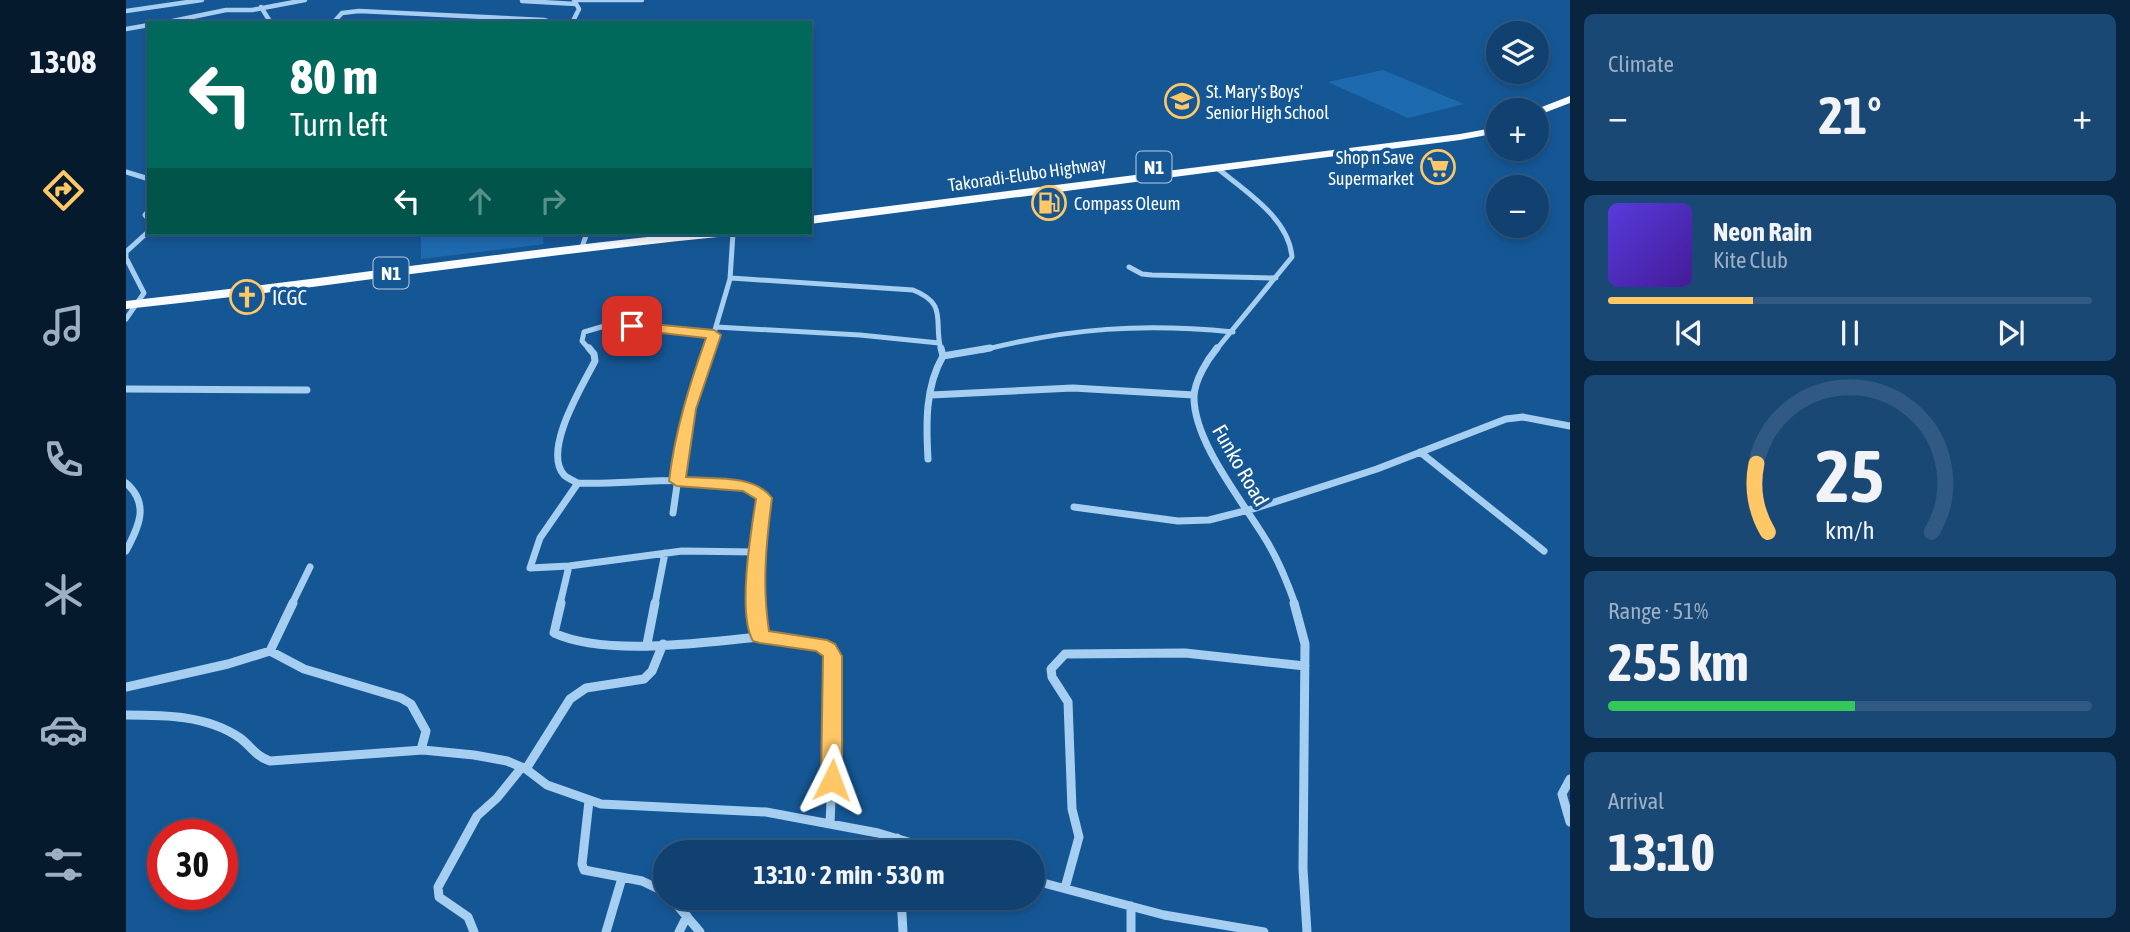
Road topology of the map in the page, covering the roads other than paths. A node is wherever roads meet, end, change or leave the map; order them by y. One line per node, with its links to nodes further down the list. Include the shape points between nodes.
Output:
1 (202, 0): 7 (street)
2 (305, 0): 6 (street)
3 (642, 0): 5 (street)
4 (522, 1): 5 (street)
5 (575, 2): 12 (street, via 579,9)
6 (261, 8): 8 (street); 9 (street)
7 (126, 11)
8 (173, 21)
9 (270, 21)
10 (335, 21): 11 (street, via 341,13 359,10)
11 (547, 21)
12 (573, 21)
13 (147, 25): 14 (street)
14 (126, 29)
15 (1570, 99): 16 (highway)
16 (1549, 108)
17 (1570, 110): 18 (highway)
18 (1549, 117)
19 (1486, 124): 24 (highway, Takoradi-Elubo Highway / N1)
20 (1486, 132): 21 (highway, Takoradi-Elubo Highway / N1)
21 (1217, 167): 25 (highway, Takoradi-Elubo Highway / N1); 35 (street, via 1265,210 1291,242 1292,257)
22 (126, 172): 23 (street)
23 (147, 178)
24 (812, 211)
25 (812, 220)
26 (147, 233): 36 (street, via 126,252 144,289 142,298)
27 (586, 235): 32 (street)
28 (666, 235): 31 (highway, N1)
29 (697, 235): 31 (highway, N1)
30 (733, 235): 34 (street)
31 (655, 239): 32 (highway, N1)
32 (582, 247): 36 (highway, N1)
33 (1129, 267): 35 (street, via 1152,275)
34 (732, 278): 38 (street); 40 (street, via 921,292 939,309)
35 (1276, 278): 39 (street)
36 (132, 304): 37 (street)
37 (126, 319)
38 (715, 331): 40 (street, via 860,335); 49 (street, via 689,409); 51 (street, via 608,325 584,332 582,341 595,361 564,422 557,462 564,478)
39 (1233, 332): 41 (street, via 1107,328); 45 (street, via 1207,362)
40 (939, 343): 41 (street)
41 (943, 356): 44 (street, via 934,373)
42 (126, 389): 43 (street)
43 (307, 390)
44 (931, 395): 45 (street, via 1073,388); 48 (street)
45 (1194, 395): 53 (street, Funko Road, via 1199,427)
46 (1570, 426): 47 (street, via 1514,417)
47 (1420, 452): 53 (street); 56 (street)
48 (928, 459)
49 (677, 481): 51 (street); 54 (street); 57 (street, via 743,486 760,492 764,498)
50 (126, 483): 55 (street, via 136,489 142,511 141,523)
51 (578, 483): 59 (street, via 549,523 529,564 530,568)
52 (1074, 507): 53 (street, via 1178,521 1209,520)
53 (1245, 510): 65 (street, Funko Road, via 1287,582 1299,615)
54 (673, 513)
55 (126, 551)
56 (1544, 551)
57 (757, 552): 58 (street); 61 (street)
58 (665, 553): 59 (street); 62 (street)
59 (569, 566): 62 (street, via 554,633 568,640)
60 (310, 567): 64 (street)
61 (760, 637): 63 (street); 73 (street, via 820,645 832,656)
62 (647, 644): 63 (street)
63 (663, 644): 69 (street, via 650,675 642,680 577,693)
64 (270, 651): 66 (street); 68 (street, via 304,669 411,704 426,731)
65 (1305, 666): 79 (street, via 1185,653 1065,654 1051,669 1068,702 1072,809 1079,837); 91 (street, Funko Road, via 1303,869)
66 (126, 687)
67 (126, 715): 68 (street, via 178,715 219,728 270,761)
68 (421, 750): 69 (street, via 474,755)
69 (524, 768): 71 (street, via 547,785); 84 (street, via 477,816 438,887 439,897 468,917)
70 (1570, 779): 72 (street, via 1560,795)
71 (589, 801): 73 (street, via 613,806 755,810); 76 (street, via 584,870)
72 (1570, 822)
73 (830, 824): 74 (street)
74 (897, 838): 75 (street)
75 (903, 840)
76 (622, 878): 78 (street); 85 (street)
77 (1045, 883): 79 (street)
78 (653, 885)
79 (1065, 888): 80 (street)
80 (1131, 906): 89 (street); 90 (street)
81 (682, 910): 83 (street)
82 (902, 910): 88 (street)
83 (687, 916): 86 (street); 87 (street)
84 (474, 932)
85 (606, 932)
86 (678, 932)
87 (700, 932)
88 (903, 932)
89 (1131, 932)
90 (1264, 932)
91 (1307, 932)

